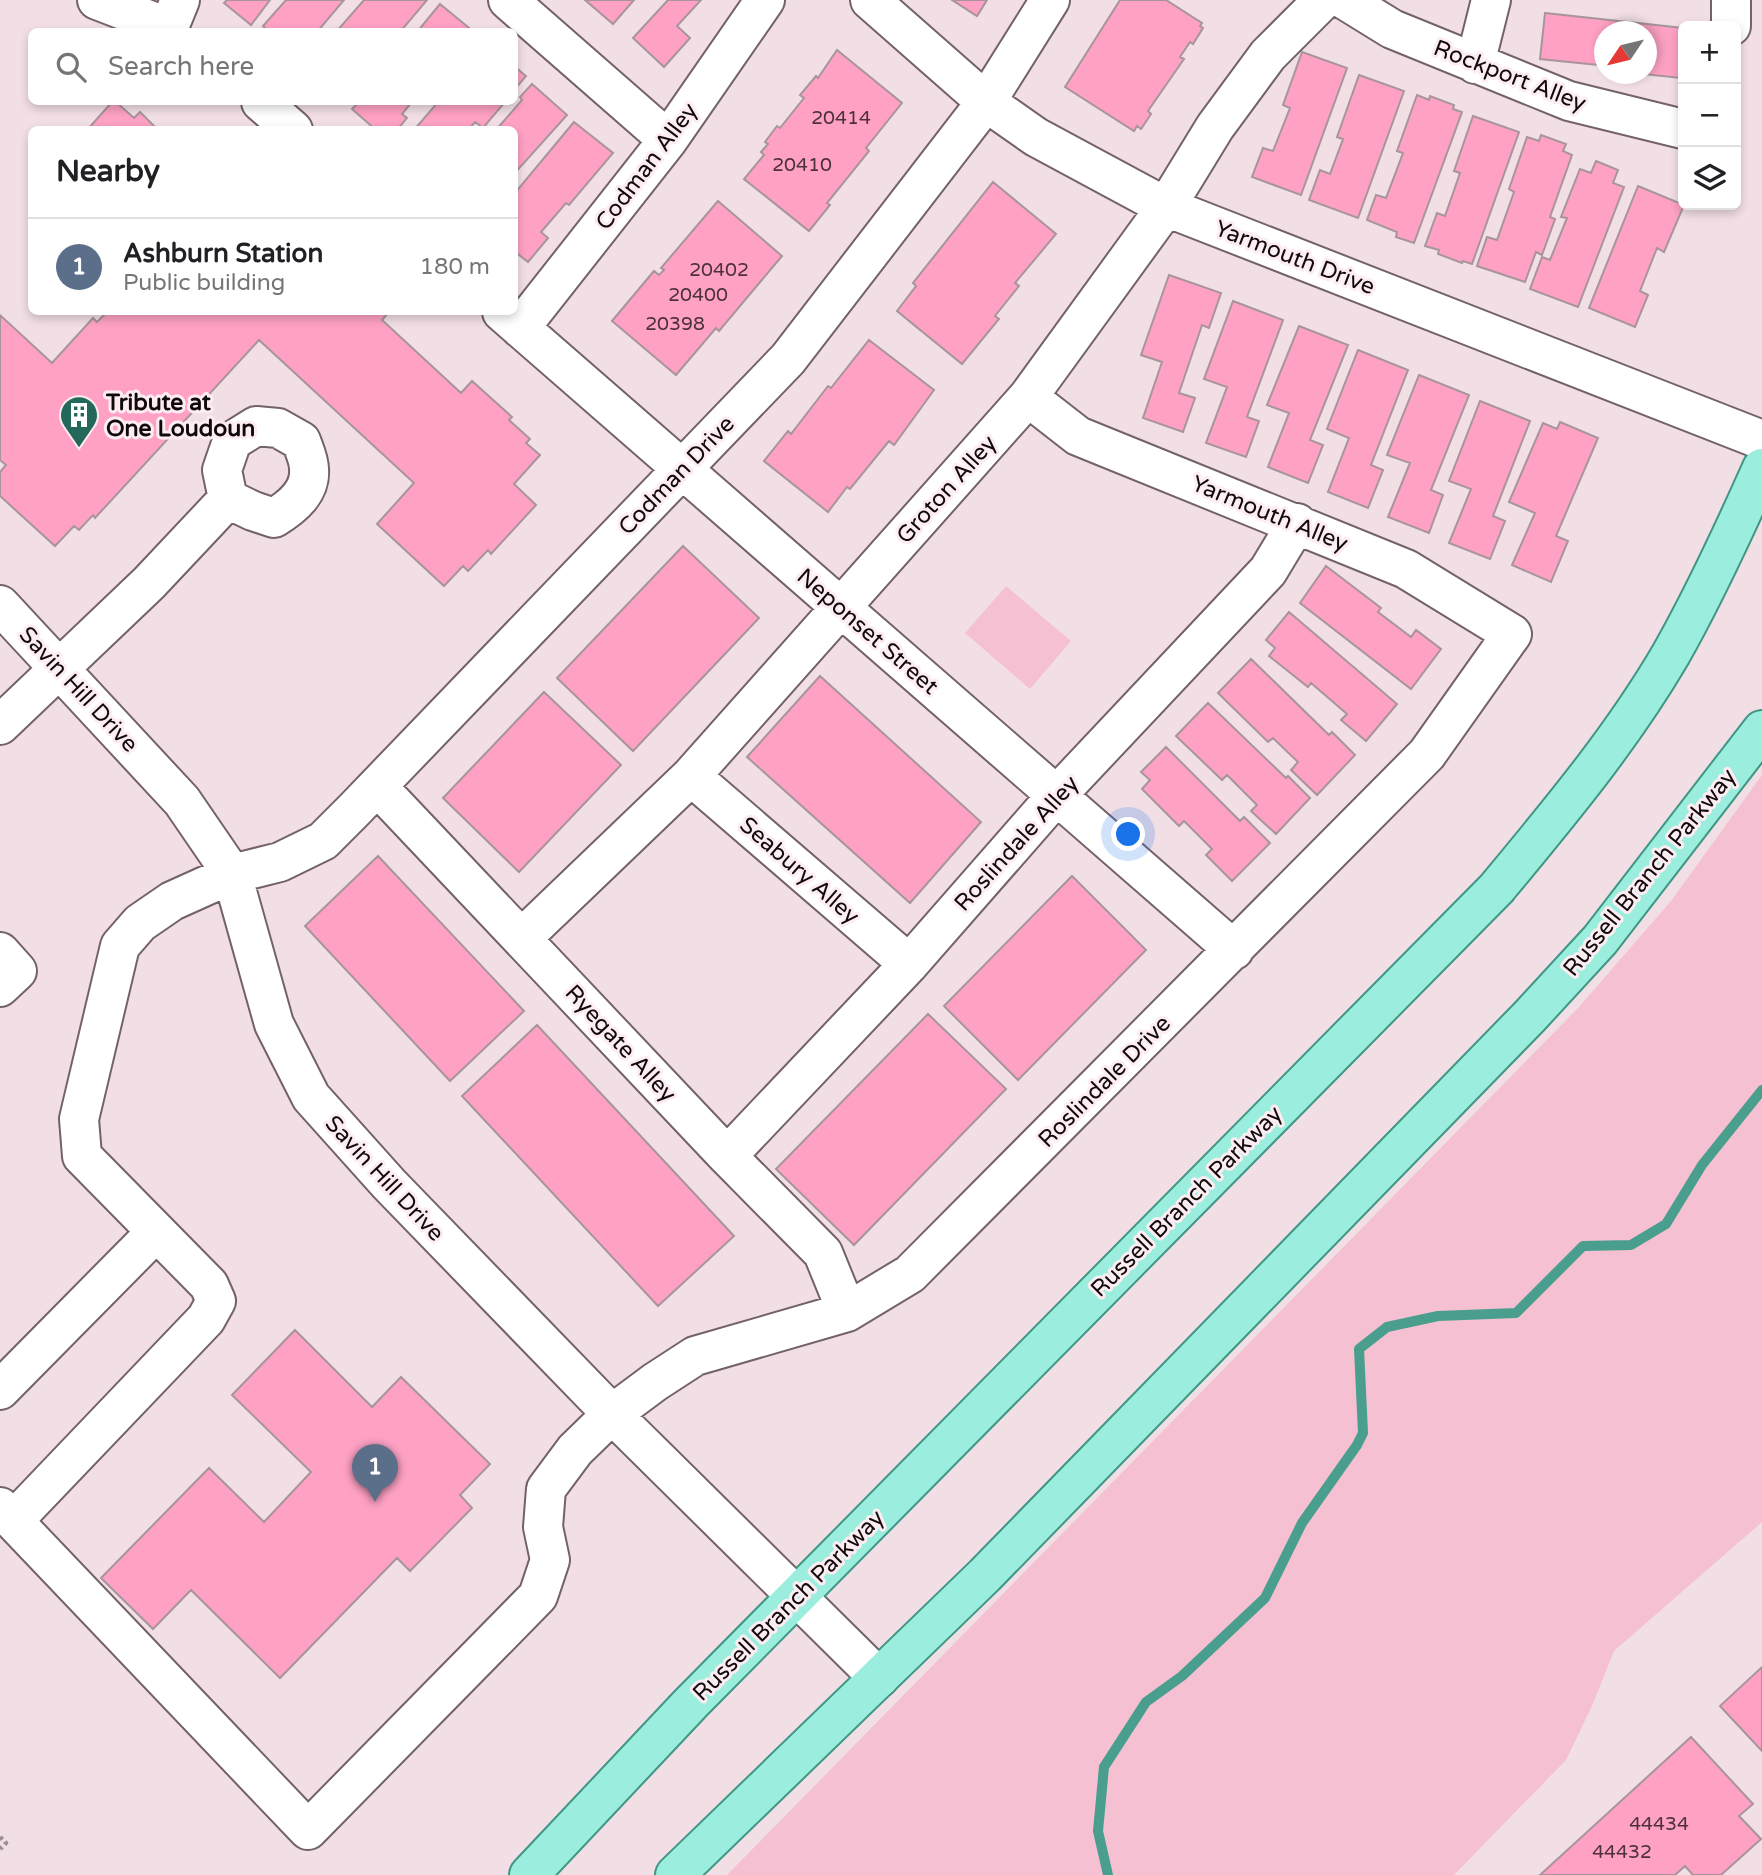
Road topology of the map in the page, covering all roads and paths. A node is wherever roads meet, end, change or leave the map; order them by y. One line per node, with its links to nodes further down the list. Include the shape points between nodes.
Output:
1 (97, 0): 12 (street)
2 (180, 0): 13 (street)
3 (508, 0): 19 (street)
4 (765, 0): 19 (street, Codman Alley)
5 (870, 0): 15 (street, Yarmouth Drive)
6 (1050, 0): 15 (street, Codman Drive)
7 (1323, 0): 20 (street, Groton Alley, via 1268,55 1215,127)
8 (1345, 0): 14 (street, Rockport Alley, via 1392,29)
9 (1491, 0): 14 (street)
10 (1731, 0): 11 (street)
11 (1731, 21)
12 (160, 28)
13 (168, 28)
14 (1475, 64): 18 (street, Rockport Alley, via 1569,101)
15 (986, 102): 20 (street, Yarmouth Drive, via 1036,137); 26 (street, Codman Drive, via 788,359)
16 (264, 105): 17 (street)
17 (288, 126)
18 (1678, 128)
19 (668, 140): 21 (street, Codman Alley)
20 (1166, 207): 23 (street, Groton Alley); 24 (street, Yarmouth Drive)
21 (518, 312)
22 (511, 320): 26 (street, Neponset Street)
23 (1028, 397): 28 (street, Yarmouth Alley, via 1077,436); 30 (street, Groton Alley)
24 (1762, 440)
25 (1762, 468): 50 (main road, Russell Branch Parkway, via 1663,666 1618,736 1497,888)
26 (682, 469): 30 (street, Neponset Street); 36 (street, Codman Drive)
27 (228, 499): 27 (street, via 222,470 232,441 256,426 278,428 301,441 309,469 294,506 274,518); 32 (street)
28 (1297, 523): 31 (street, Yarmouth Alley, via 1406,569); 37 (street, Roslindale Alley, via 1268,571)
29 (0, 605): 32 (street, Savin Hill Drive)
30 (841, 607): 35 (street, Groton Alley); 37 (street, Neponset Street)
31 (1512, 634): 40 (street, Roslindale Drive, via 1427,754)
32 (60, 669): 33 (street); 38 (street, Savin Hill Drive, via 183,801)
33 (0, 725)
34 (1762, 730): 51 (main road, Russell Branch Parkway, via 1600,940 1530,1016)
35 (691, 776): 39 (street, Groton Alley); 42 (street, Seabury Alley)
36 (377, 786): 38 (street, Codman Drive, via 323,841 280,862); 39 (street, Ryegate Alley)
37 (1057, 795): 40 (street, Neponset Street); 42 (street, Roslindale Alley)
38 (232, 874): 45 (street, Codman Drive, via 173,901 141,923 120,946 79,1119 82,1156); 48 (street, Savin Hill Drive, via 274,1024 311,1097)
39 (522, 938): 44 (street, Ryegate Alley)
40 (1234, 950): 46 (street, Roslindale Drive, via 910,1274)
41 (0, 952): 43 (street, via 17,971)
42 (909, 964): 44 (street, Roslindale Alley)
43 (0, 987)
44 (727, 1156): 46 (street, Ryegate Alley, via 823,1253)
45 (156, 1232): 47 (street); 49 (street, Codman Drive, via 209,1285 216,1301 206,1319)
46 (846, 1312): 48 (street, Roslindale Drive, via 695,1356)
47 (0, 1390)
48 (612, 1414): 49 (street, Roslindale Drive, via 575,1450 546,1489 543,1527 550,1560 538,1596 308,1830); 50 (street, Savin Hill Drive)
49 (6, 1514)
50 (797, 1596): 51 (street, Savin Hill Drive); 54 (main road, Russell Branch Parkway)
51 (879, 1678): 55 (main road, Russell Branch Parkway)
52 (0, 1837): 53 (path, via 6,1843)
53 (0, 1849)
54 (529, 1875)
55 (675, 1875)

